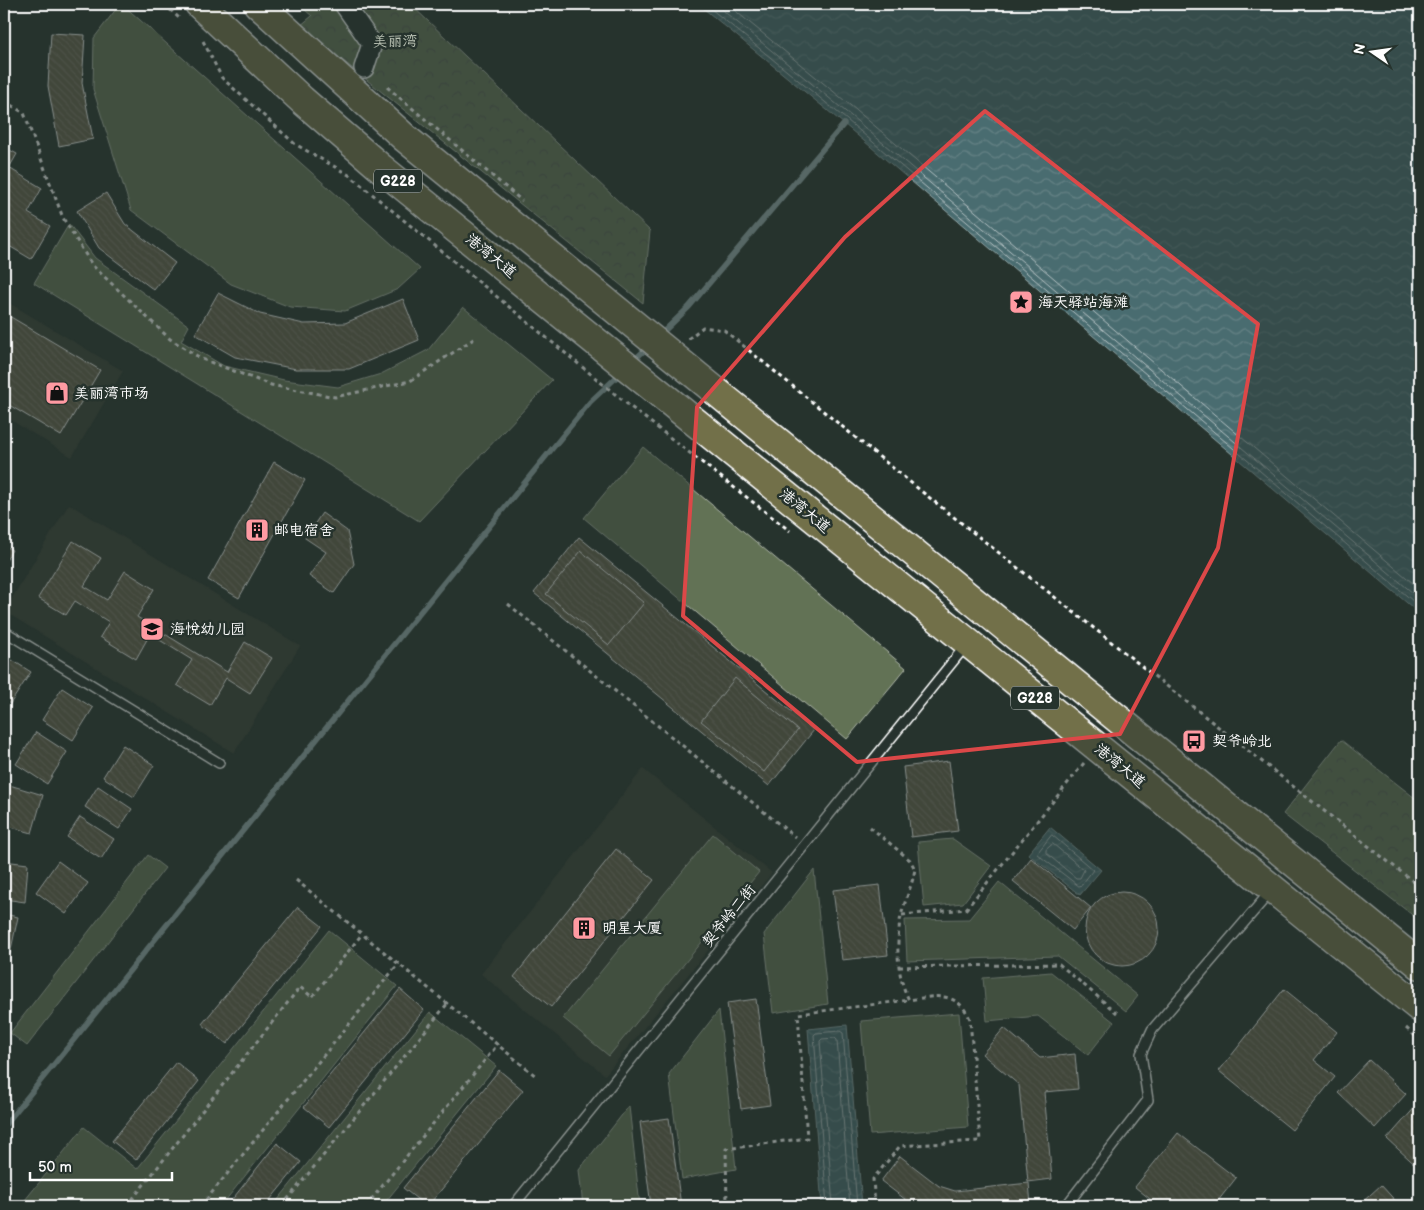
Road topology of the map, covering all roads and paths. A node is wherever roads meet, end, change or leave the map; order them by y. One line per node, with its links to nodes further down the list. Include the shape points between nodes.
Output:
1 (164, 4): 4 (path)
2 (258, 4): 10 (highway, G228, via 405,138 628,321)
3 (344, 4): 6 (street, via 372,44)
4 (191, 12): 14 (highway, 港湾大道 / G228, via 296,94 381,168)
5 (202, 38): 11 (path, via 222,78 295,144 349,175)
6 (364, 68): 8 (path)
7 (4, 101): 9 (path, via 24,113 63,218 92,265 170,339 202,359 271,385 335,397 410,381)
8 (524, 203)
9 (475, 338)
10 (680, 349): 20 (path, via 703,327 724,330); 25 (highway, G228)
11 (632, 408)
12 (508, 604): 18 (path)
13 (4, 631): 15 (lane)
14 (967, 644): 18 (lane, 契爷岭二街); 21 (highway, 港湾大道 / G228)
15 (219, 763)
16 (1084, 763): 22 (path, via 966,909)
17 (870, 827): 22 (path, via 910,860 915,869)
18 (805, 845): 37 (lane, 契爷岭二街)
19 (296, 880): 23 (path)
20 (1420, 888)
21 (1273, 889): 29 (highway, 港湾大道 / G228); 40 (lane, via 1152,1030 1141,1054 1148,1100)
22 (902, 915): 26 (path)
23 (362, 934): 24 (path); 33 (path, via 312,997 300,987)
24 (399, 963): 28 (path); 34 (path)
25 (1420, 965)
26 (899, 967): 27 (path, via 901,986); 30 (path, via 1060,964)
27 (909, 1000): 38 (path, via 798,1014 807,1138 726,1149); 39 (path, via 938,996 949,998 965,1010 970,1019 980,1141 900,1146 873,1179)
28 (448, 1003): 31 (path); 35 (path)
29 (1420, 1008)
30 (1118, 1013)
31 (498, 1044): 32 (path); 36 (path)
32 (537, 1077)
33 (127, 1206)
34 (202, 1206)
35 (282, 1206)
36 (366, 1206)
37 (513, 1206)
38 (727, 1206)
39 (875, 1206)
40 (1066, 1206)

